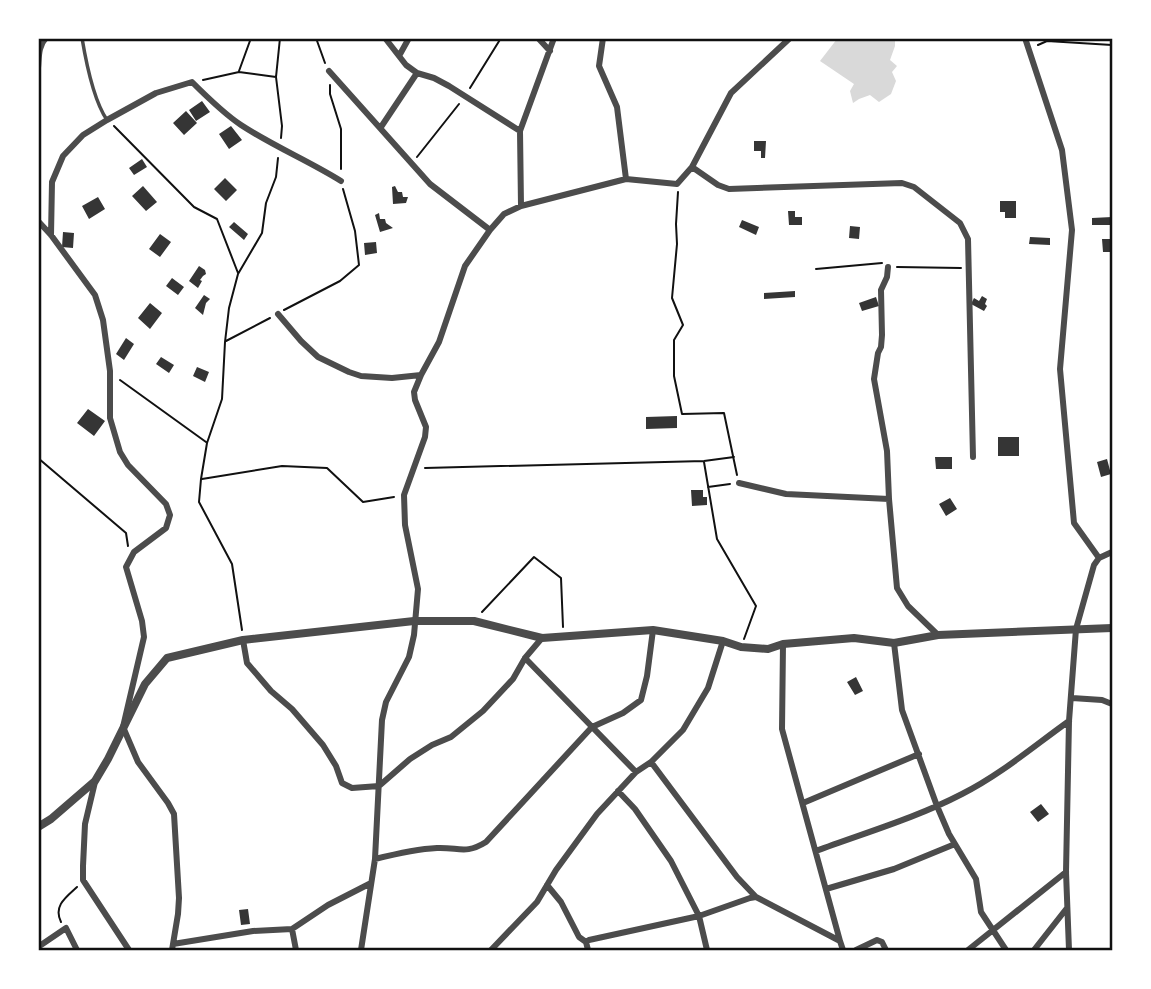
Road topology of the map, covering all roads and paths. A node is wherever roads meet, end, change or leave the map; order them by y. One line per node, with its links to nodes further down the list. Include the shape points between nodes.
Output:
1 (46, 38): 18 (street)
2 (82, 38): 24 (lane)
3 (251, 38): 20 (path)
4 (280, 38): 22 (path)
5 (316, 38): 19 (path)
6 (385, 38): 17 (street)
7 (409, 38): 17 (street)
8 (538, 38): 16 (street)
9 (554, 38): 16 (street)
10 (603, 38): 29 (street, via 599,66 617,107)
11 (790, 38): 28 (street, via 731,93)
12 (1026, 38): 15 (street)
13 (1047, 40): 14 (path); 15 (path)
14 (1112, 45)
15 (1030, 49): 54 (street, via 1062,150 1072,230 1060,369 1074,523)
16 (550, 51): 26 (street)
17 (399, 56): 21 (street)
18 (38, 68)
19 (329, 71): 25 (street); 30 (path, via 330,94 341,130)
20 (239, 72): 22 (path); 23 (path)
21 (417, 73): 25 (street); 26 (street, via 449,86)
22 (276, 78): 27 (path)
23 (191, 82): 24 (street, via 156,93); 27 (street, via 239,124)
24 (107, 120): 35 (street, via 83,135 63,156 52,182); 37 (path, via 194,207 217,219)
25 (381, 127): 34 (street, via 430,184)
26 (520, 131): 32 (street)
27 (280, 147): 30 (street); 37 (path, via 262,233)
28 (692, 167): 31 (street); 44 (street, via 729,189 902,183 914,187 960,223 968,239)
29 (626, 180): 31 (street); 32 (street)
30 (341, 181): 38 (path, via 359,265 340,281)
31 (677, 184): 43 (path, via 672,298 683,325 674,340 674,376 682,414 724,413)
32 (521, 206): 34 (street, via 504,214)
33 (38, 221): 35 (street)
34 (490, 230): 41 (street, via 465,266 439,342)
35 (51, 235): 40 (street, via 95,295)
36 (888, 267): 52 (street, via 881,290 881,347 874,379 887,451)
37 (238, 274): 39 (path)
38 (278, 314): 39 (path); 41 (street, via 318,357 349,372 392,378)
39 (225, 342): 42 (path, via 222,398)
40 (110, 371): 42 (path); 55 (street, via 110,418 120,452 166,504 170,515 166,528 134,552)
41 (421, 375): 47 (street, via 414,392 426,427)
42 (207, 443): 48 (path)
43 (734, 457): 46 (path); 49 (path)
44 (973, 457)
45 (38, 458): 55 (path, via 127,533)
46 (704, 461): 47 (path); 50 (path)
47 (413, 468): 51 (street)
48 (201, 479): 51 (path, via 282,466 327,468 363,502); 64 (path, via 199,502 232,564)
49 (738, 483): 50 (path); 52 (street, via 786,495)
50 (708, 487): 68 (path, via 717,539 756,606)
51 (404, 495): 56 (street, via 418,589)
52 (889, 499): 61 (street, via 897,588 908,606)
53 (1112, 552): 54 (street)
54 (1099, 558): 59 (street)
55 (130, 561): 73 (street, via 126,567 144,638)
56 (414, 621): 57 (street); 64 (street); 79 (street, via 409,657 382,720)
57 (474, 621): 62 (path, via 534,557 561,578); 63 (street)
58 (1112, 628): 59 (street)
59 (1076, 629): 61 (street); 70 (street)
60 (653, 630): 62 (street); 65 (street); 74 (street, via 641,700)
61 (938, 635): 66 (street)
62 (563, 636): 63 (street)
63 (542, 638): 69 (street)
64 (243, 640): 73 (street, via 167,658 145,684); 79 (street, via 247,663 323,745 342,783 352,788)
65 (723, 641): 68 (street); 76 (street, via 708,688 682,730)
66 (894, 643): 67 (street, via 854,638); 75 (street, via 902,710)
67 (783, 644): 68 (street, via 768,649); 81 (street, via 782,729)
68 (741, 647)
69 (525, 658): 74 (street); 79 (street, via 513,679 483,710 451,737 410,759)
70 (1072, 698): 71 (street); 72 (street)
71 (1112, 705)
72 (1069, 722): 82 (street, via 1003,769); 87 (street)
73 (123, 727): 78 (street); 101 (street, via 138,761 174,814 178,914)
74 (592, 727): 77 (street); 86 (street, via 486,842 468,851 438,848)
75 (919, 754): 81 (street); 82 (street)
76 (651, 762): 77 (street); 92 (street)
77 (636, 772): 80 (street)
78 (95, 781): 83 (street); 88 (street, via 85,824)
79 (379, 786): 86 (street)
80 (618, 791): 90 (street); 94 (street, via 671,861)
81 (803, 803): 85 (street)
82 (937, 806): 84 (street); 85 (street)
83 (38, 827)
84 (955, 844): 91 (street, via 894,869); 97 (street, via 976,880 981,912)
85 (816, 851): 91 (street)
86 (375, 859): 89 (street)
87 (1066, 872): 93 (street); 97 (street)
88 (83, 880): 95 (path, via 57,909); 103 (street)
89 (371, 883): 96 (street); 105 (street)
90 (547, 885): 99 (street); 106 (street, via 537,902)
91 (826, 889): 98 (street)
92 (756, 897): 94 (street); 98 (street)
93 (1067, 908): 114 (street); 115 (street)
94 (699, 916): 99 (street); 108 (street)
95 (66, 928): 100 (street); 102 (street)
96 (292, 929): 101 (street, via 253,930); 104 (street)
97 (993, 932): 112 (street); 113 (street)
98 (840, 941): 109 (street)
99 (586, 942): 107 (street)
100 (38, 947)
101 (173, 947)
102 (77, 950)
103 (129, 950)
104 (296, 950)
105 (361, 950)
106 (491, 950)
107 (588, 950)
108 (707, 950)
109 (844, 950)
110 (856, 950): 111 (street, via 877,940)
111 (886, 950)
112 (968, 950)
113 (1006, 950)
114 (1034, 950)
115 (1069, 950)

